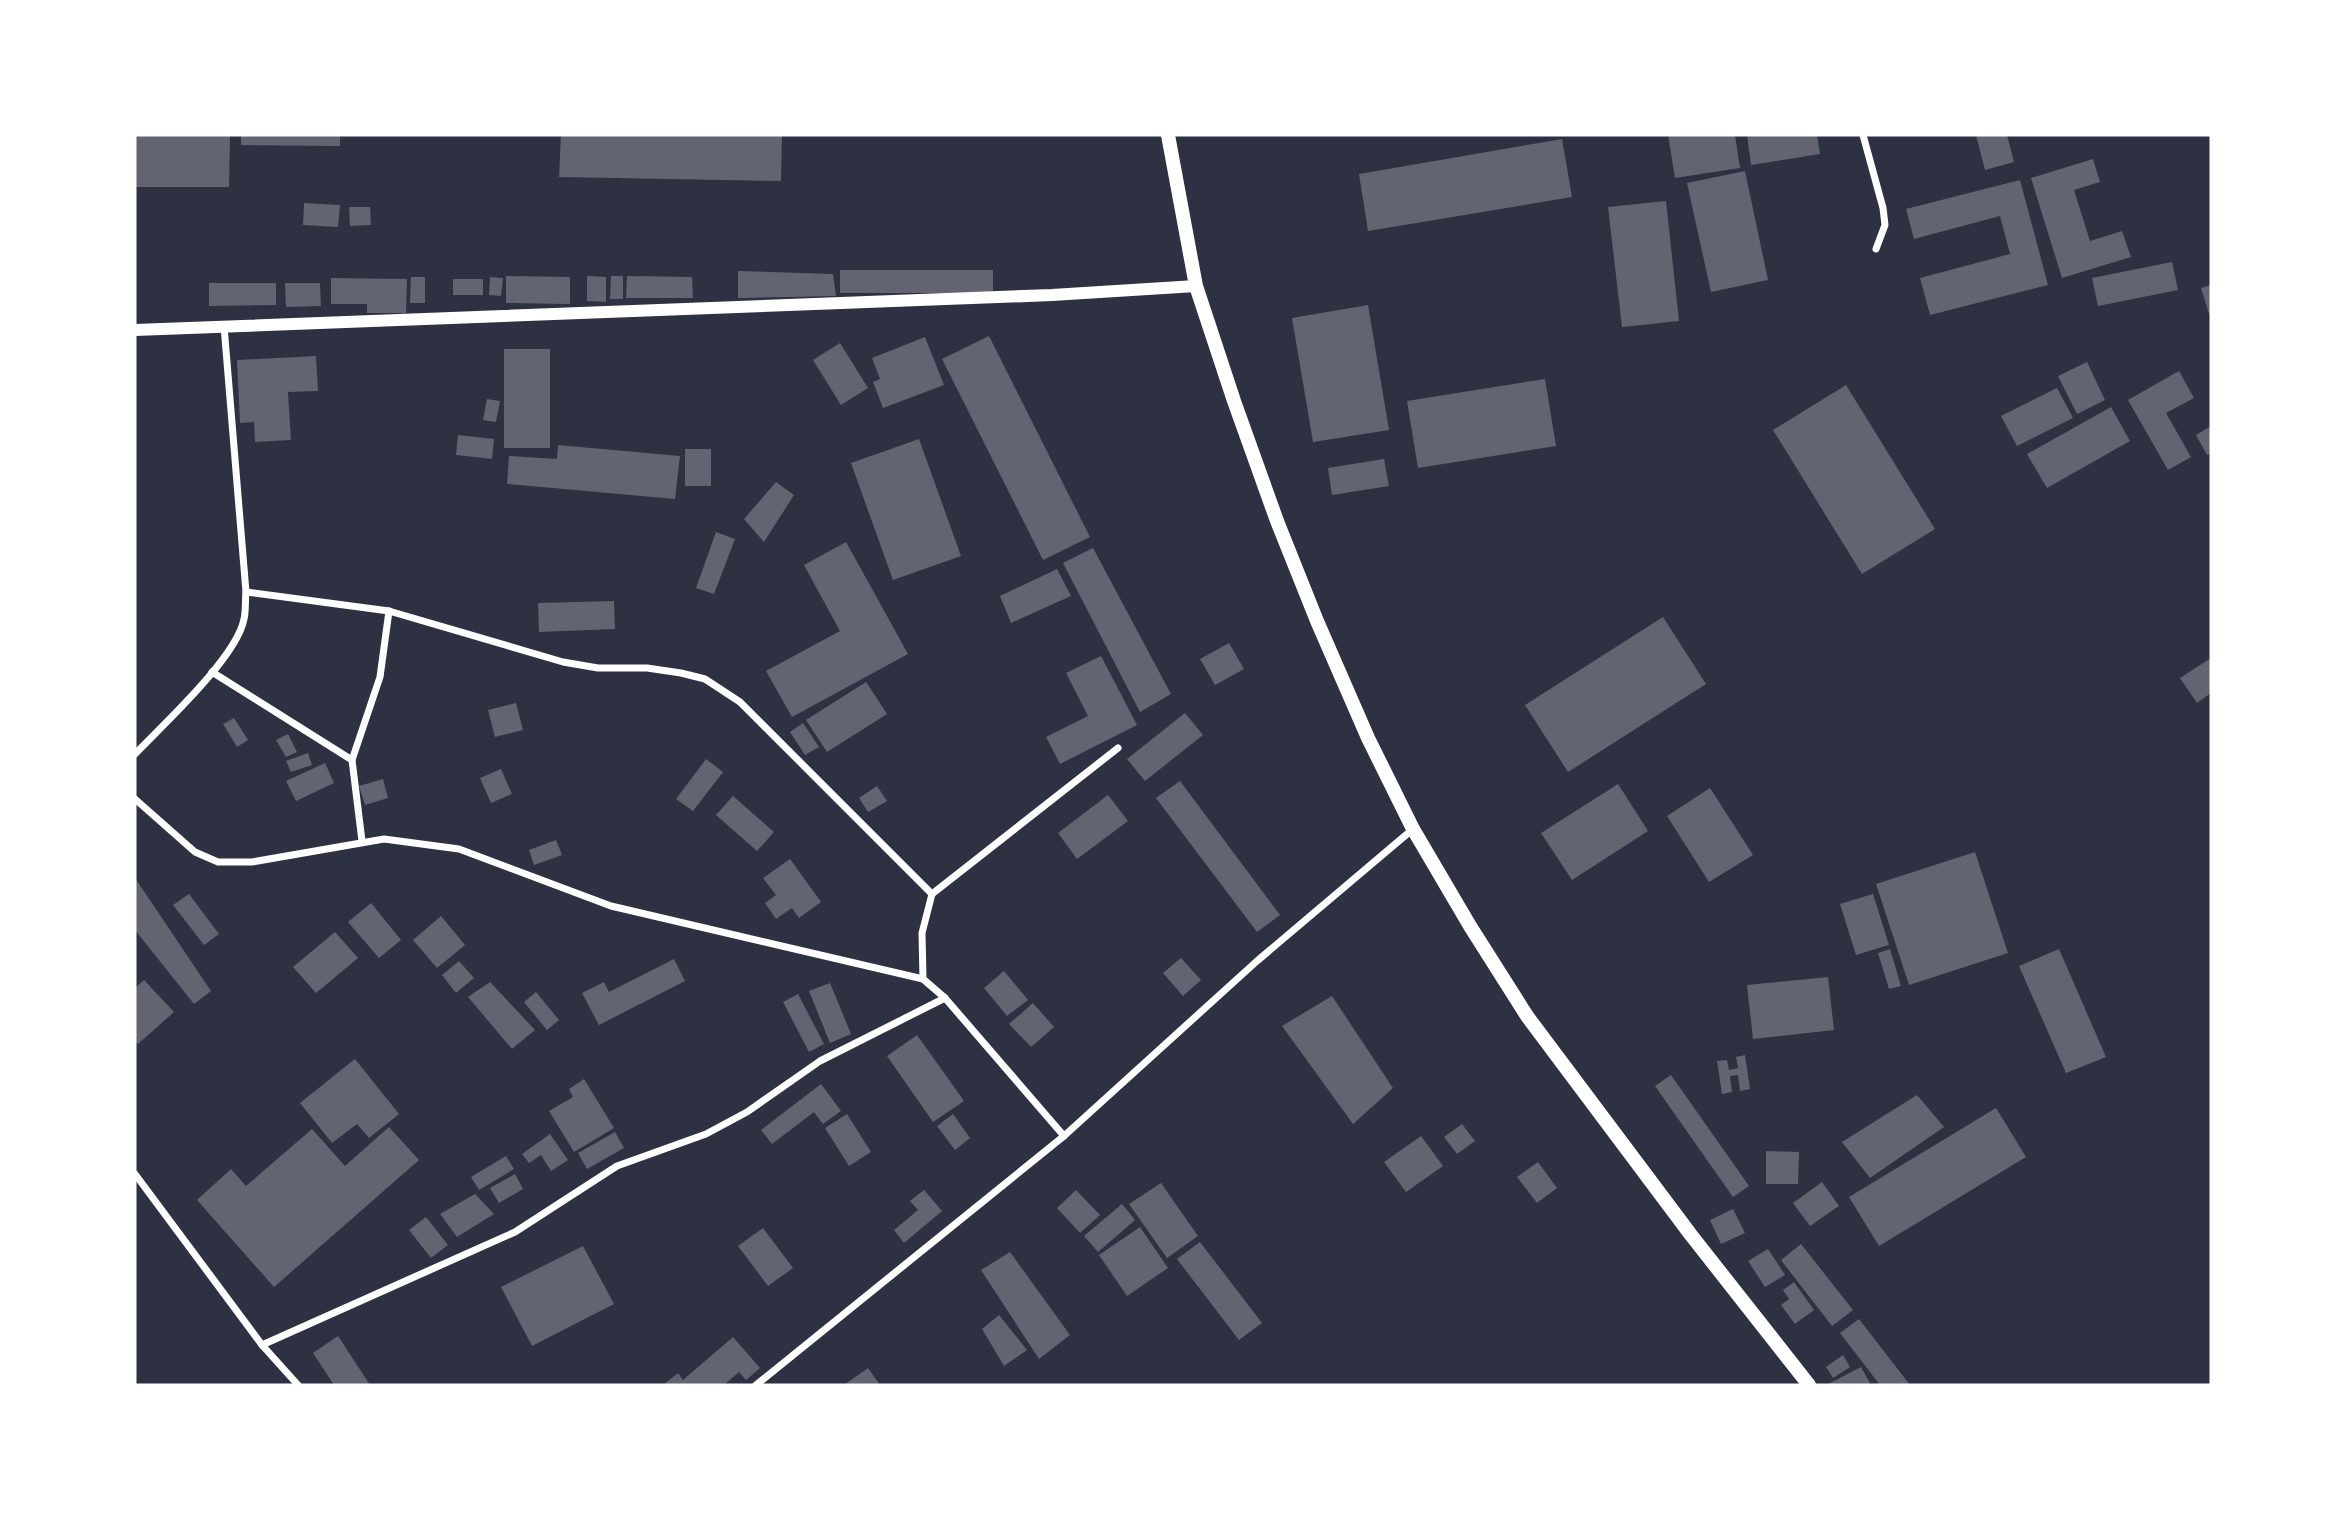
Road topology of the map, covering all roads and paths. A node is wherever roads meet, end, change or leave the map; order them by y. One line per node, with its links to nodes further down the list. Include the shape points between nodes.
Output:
1 (1168, 135): 4 (main road)
2 (1863, 135): 3 (street, via 1885,225)
3 (1876, 249)
4 (1196, 286): 5 (street); 14 (main road, via 1312,609)
5 (224, 326): 6 (street); 7 (street)
6 (135, 330)
7 (246, 592): 8 (street); 9 (street, via 244,621)
8 (389, 611): 12 (street, via 380,677); 16 (street, via 563,662 647,668 705,679 740,702)
9 (212, 672): 11 (street); 12 (street)
10 (1118, 748): 16 (street)
11 (135, 754)
12 (352, 760): 15 (street)
13 (135, 799): 15 (street, via 195,852 218,862 252,862)
14 (1413, 829): 19 (street, via 1257,961); 24 (main road, via 1527,1016)
15 (362, 841): 17 (street, via 384,839 459,849 611,906)
16 (932, 894): 17 (street, via 922,933)
17 (923, 979): 18 (street)
18 (945, 998): 19 (street); 21 (street, via 820,1061 747,1112 706,1134 617,1166 515,1232)
19 (1064, 1136): 23 (street)
20 (135, 1174): 21 (street)
21 (262, 1345): 22 (street)
22 (298, 1385)
23 (756, 1385)
24 (1809, 1385)

